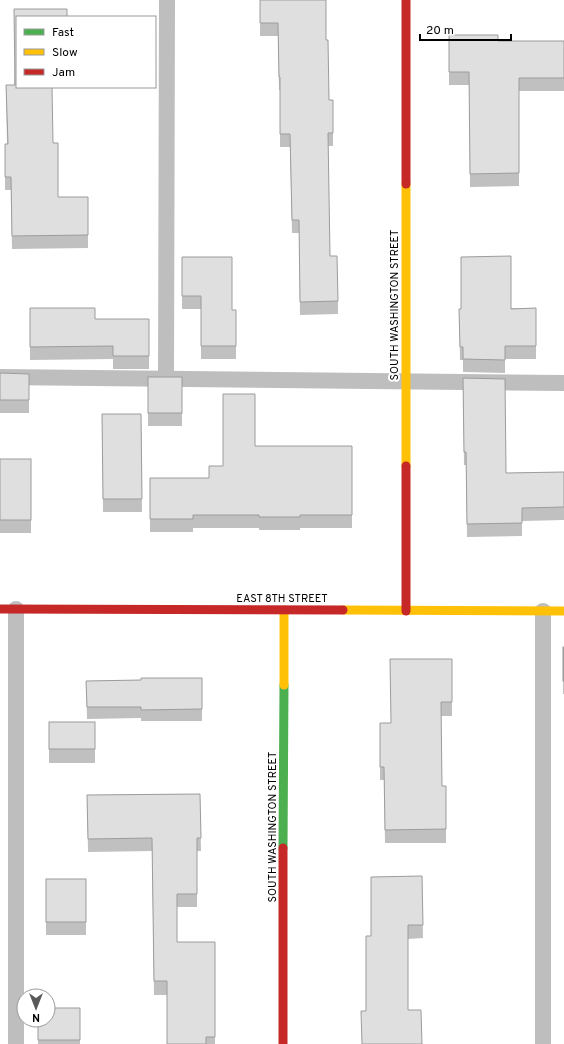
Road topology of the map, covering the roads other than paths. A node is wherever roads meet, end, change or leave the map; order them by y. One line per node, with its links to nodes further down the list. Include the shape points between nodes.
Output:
1 (167, 0): 4 (lane)
2 (406, 0): 5 (street, SOUTH WASHINGTON STREET)
3 (0, 377): 4 (lane)
4 (166, 379): 5 (lane)
5 (406, 381): 6 (lane); 9 (street, SOUTH WASHINGTON STREET)
6 (564, 384)
7 (8, 609): 8 (street, EAST 8TH STREET); 12 (lane)
8 (284, 610): 9 (street, EAST 8TH STREET); 13 (street, SOUTH WASHINGTON STREET)
9 (406, 611): 10 (street, EAST 8TH STREET)
10 (543, 611): 11 (street, EAST 8TH STREET); 14 (lane)
11 (564, 611)
12 (16, 1044)
13 (283, 1044)
14 (543, 1044)

